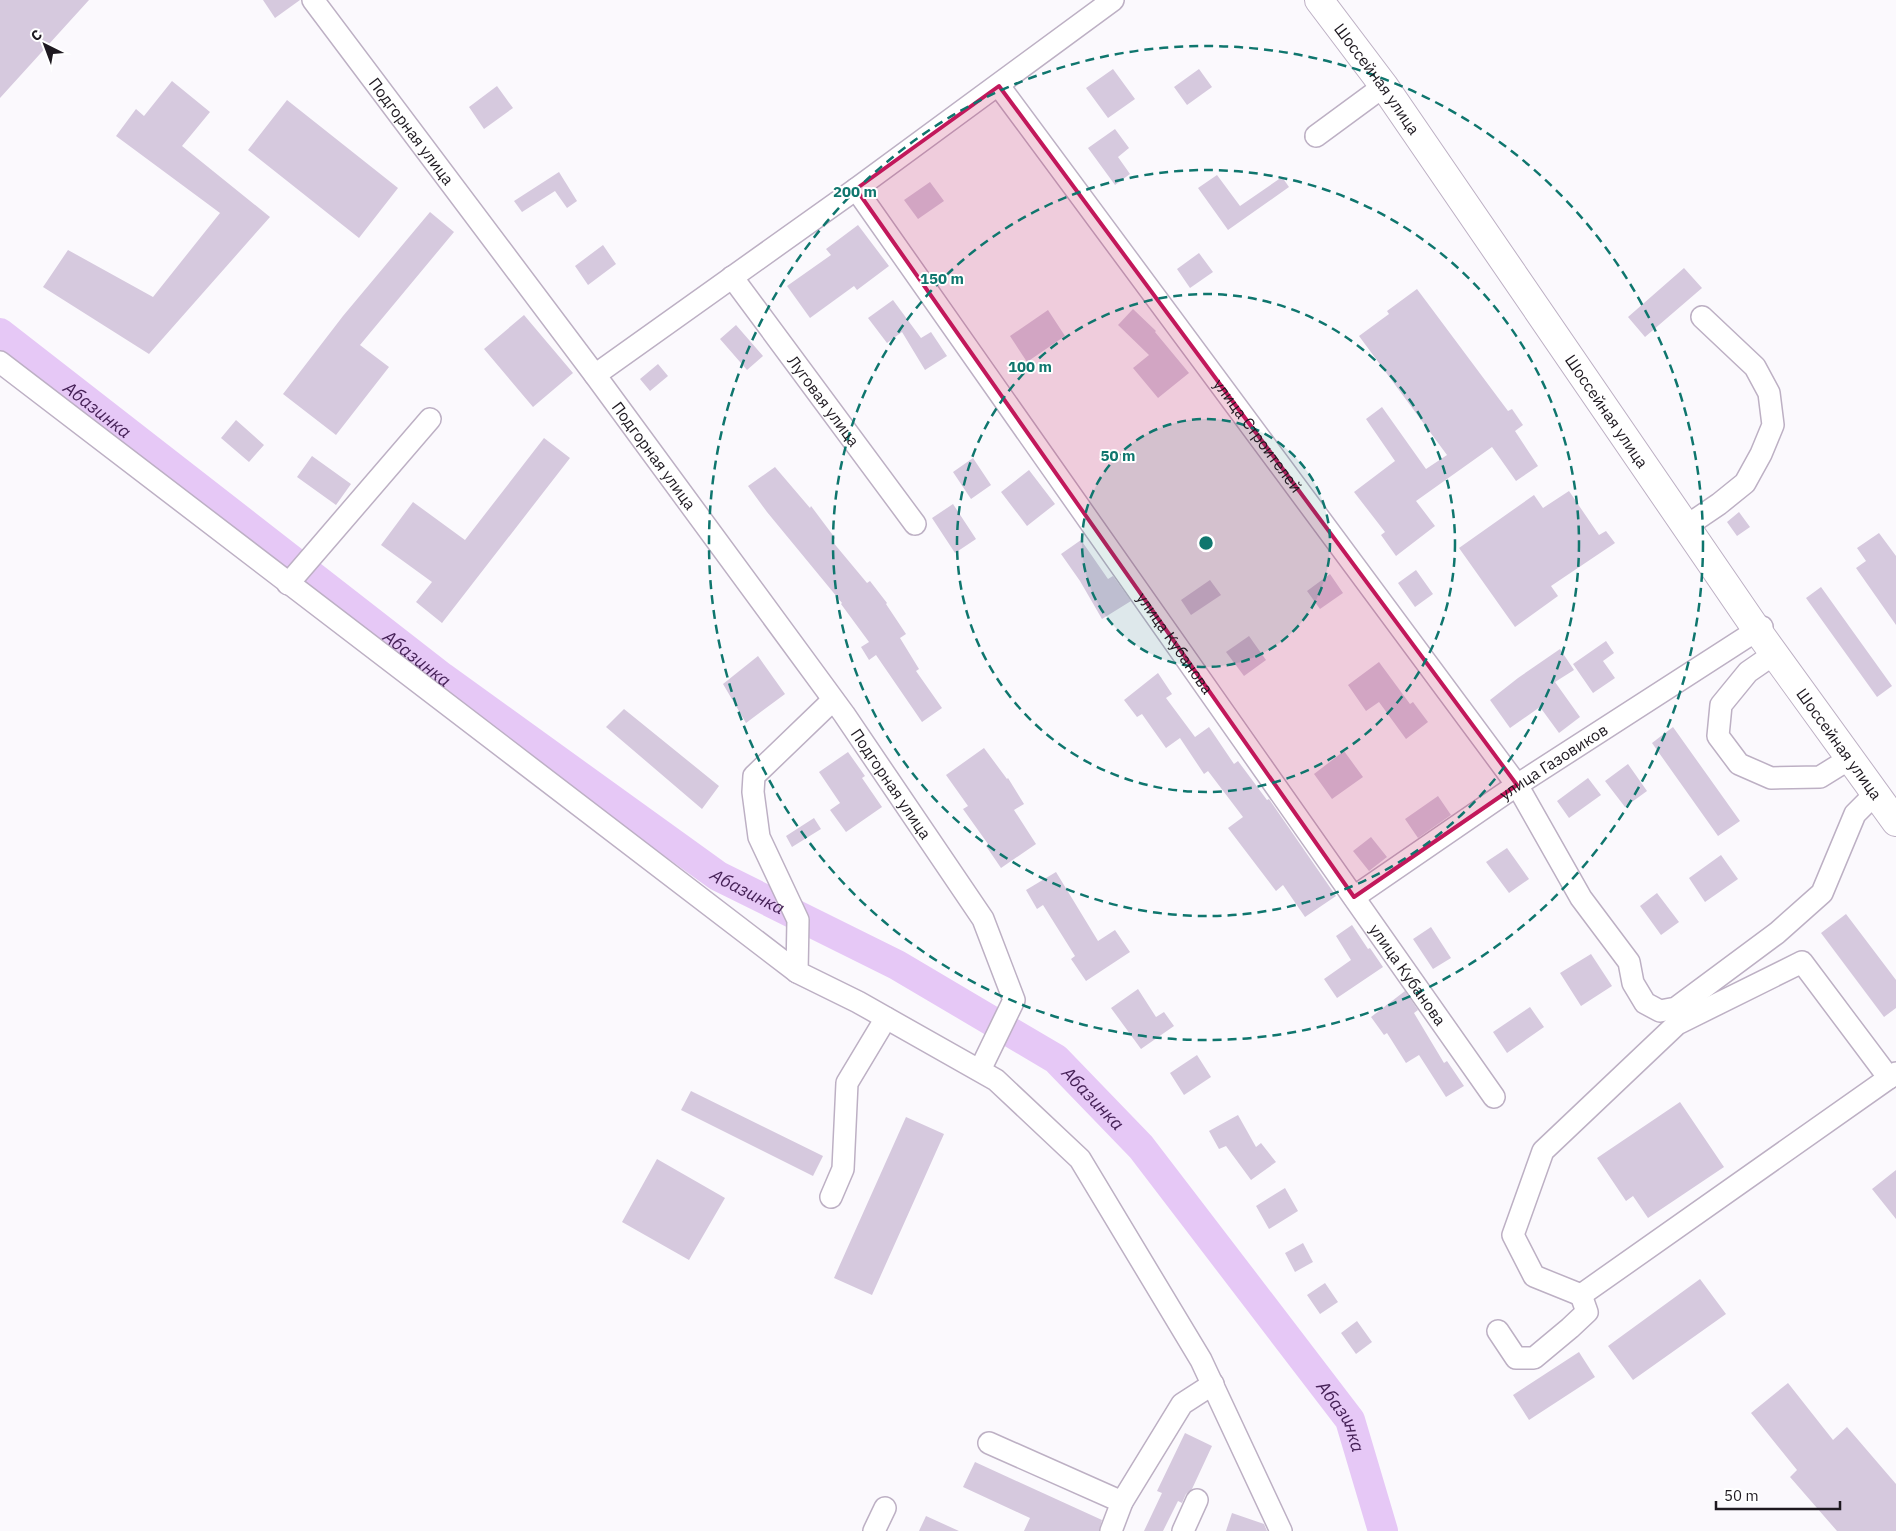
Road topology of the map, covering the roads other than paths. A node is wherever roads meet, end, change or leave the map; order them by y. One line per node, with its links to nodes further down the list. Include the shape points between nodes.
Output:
1 (313, 0): 12 (street, Подгорная улица)
2 (1113, 0): 5 (street)
3 (1319, 0): 6 (main road, Шоссейная улица)
4 (1327, 0): 14 (main road, Шоссейная улица, via 1433,145)
5 (999, 86): 8 (street); 21 (street, улица Строителей)
6 (1384, 86): 7 (street); 17 (main road, Шоссейная улица)
7 (1316, 136)
8 (856, 189): 9 (street); 25 (street, улица Кубанова)
9 (732, 277): 12 (street); 15 (street, Луговая улица)
10 (1702, 317): 14 (street, via 1755,367 1769,393 1773,425 1745,484)
11 (0, 362): 16 (street)
12 (595, 375): 19 (street, Подгорная улица)
13 (430, 419): 16 (street)
14 (1691, 523): 17 (main road, Шоссейная улица)
15 (915, 524)
16 (288, 584): 26 (street)
17 (1760, 628): 18 (main road, Шоссейная улица); 21 (street, улица Газовиков); 23 (main road, Шоссейная улица)
18 (1774, 654): 20 (main road, Шоссейная улица); 20 (street, via 1748,672 1721,705 1718,736 1739,764 1771,778 1820,777)
19 (833, 700): 26 (street, via 754,776 759,837 798,920); 28 (street, Подгорная улица, via 983,919 1014,1000)
20 (1849, 759): 22 (main road, Шоссейная улица)
21 (1517, 785): 22 (street, улица Строителей, via 1581,898 1629,962 1633,983 1645,1003 1660,1011 1676,1008 1777,933 1822,893 1856,814); 25 (street, улица Газовиков)
22 (1875, 794): 24 (main road, Шоссейная улица)
23 (1896, 812)
24 (1896, 822)
25 (1354, 897): 30 (street, улица Кубанова)
26 (797, 972): 27 (street)
27 (886, 1018): 28 (street); 31 (street, via 847,1083 843,1169)
28 (980, 1070): 34 (street, via 996,1080 1080,1159 1202,1360)
29 (1892, 1075): 32 (street); 32 (street, via 1802,962 1677,1024 1544,1151 1513,1235 1534,1276)
30 (1494, 1097)
31 (831, 1197)
32 (1581, 1294): 33 (street, via 1587,1312 1534,1358 1516,1358)
33 (1498, 1331)
34 (1213, 1384): 37 (street, via 1182,1404); 42 (street)
35 (989, 1443): 37 (street)
36 (1197, 1500): 41 (street)
37 (1122, 1502): 40 (street)
38 (885, 1508): 39 (street)
39 (874, 1531)
40 (1111, 1531)
41 (1184, 1531)
42 (1280, 1531)

